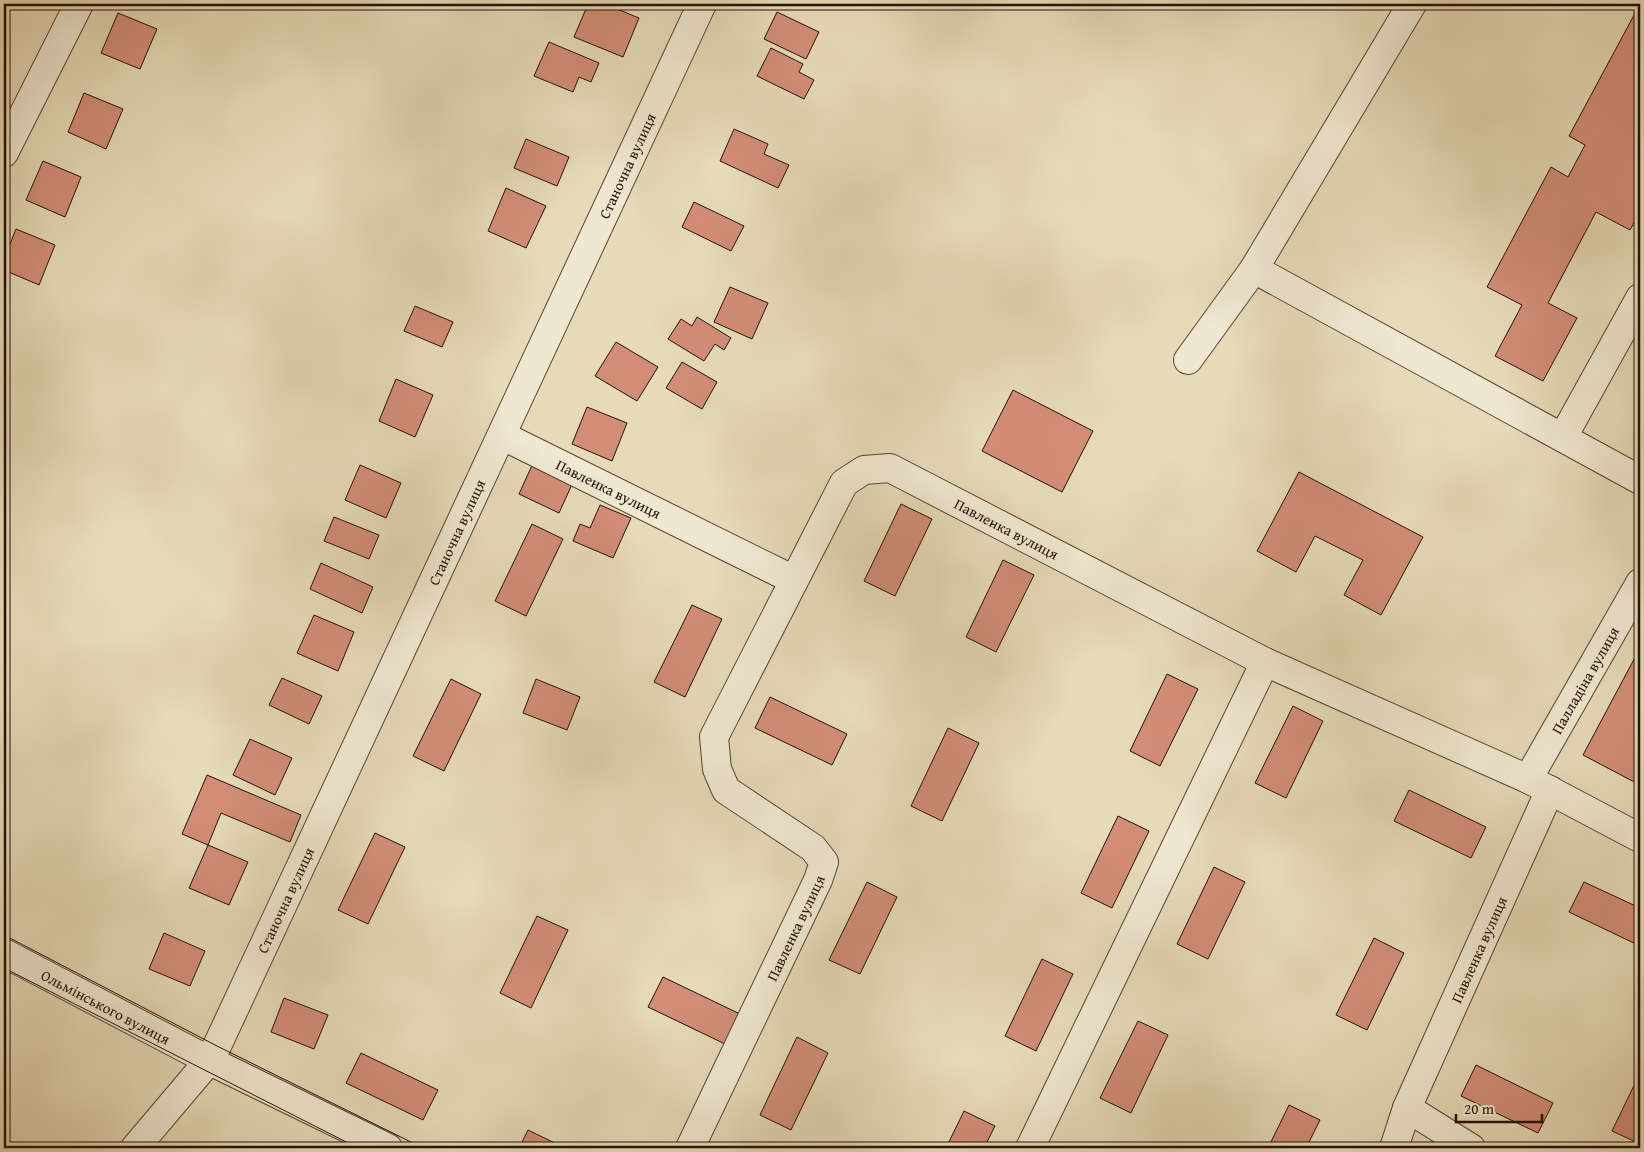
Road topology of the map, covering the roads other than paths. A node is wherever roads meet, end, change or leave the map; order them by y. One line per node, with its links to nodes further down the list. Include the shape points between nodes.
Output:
1 (79, 4): 4 (street)
2 (702, 4): 8 (street, Станочна вулиця)
3 (1412, 4): 5 (street)
4 (4, 153)
5 (1254, 269): 7 (street); 9 (street)
6 (1640, 298): 9 (street)
7 (1188, 360)
8 (503, 436): 11 (street, Павленка вулиця); 17 (street, Станочна вулиця)
9 (1563, 437): 10 (street)
10 (1640, 480)
11 (794, 580): 13 (street, Павленка вулиця, via 844,483 864,470 890,468); 21 (street, Павленка вулиця, via 714,737 717,769 726,790 813,848 824,862)
12 (1640, 582): 14 (street, Палладіна вулиця)
13 (1265, 662): 14 (street, Павленка вулиця); 22 (street)
14 (1539, 785): 15 (street, Павленка вулиця); 18 (street, Павленка вулиця)
15 (1640, 838)
16 (4, 953): 17 (street, Ольмінського вулиця)
17 (208, 1060): 19 (street); 20 (street, Ольмінського вулиця)
18 (1407, 1108): 23 (street, Павленка вулиця); 24 (street)
19 (135, 1148)
20 (388, 1148)
21 (690, 1148)
22 (1030, 1148)
23 (1394, 1148)
24 (1471, 1148)

